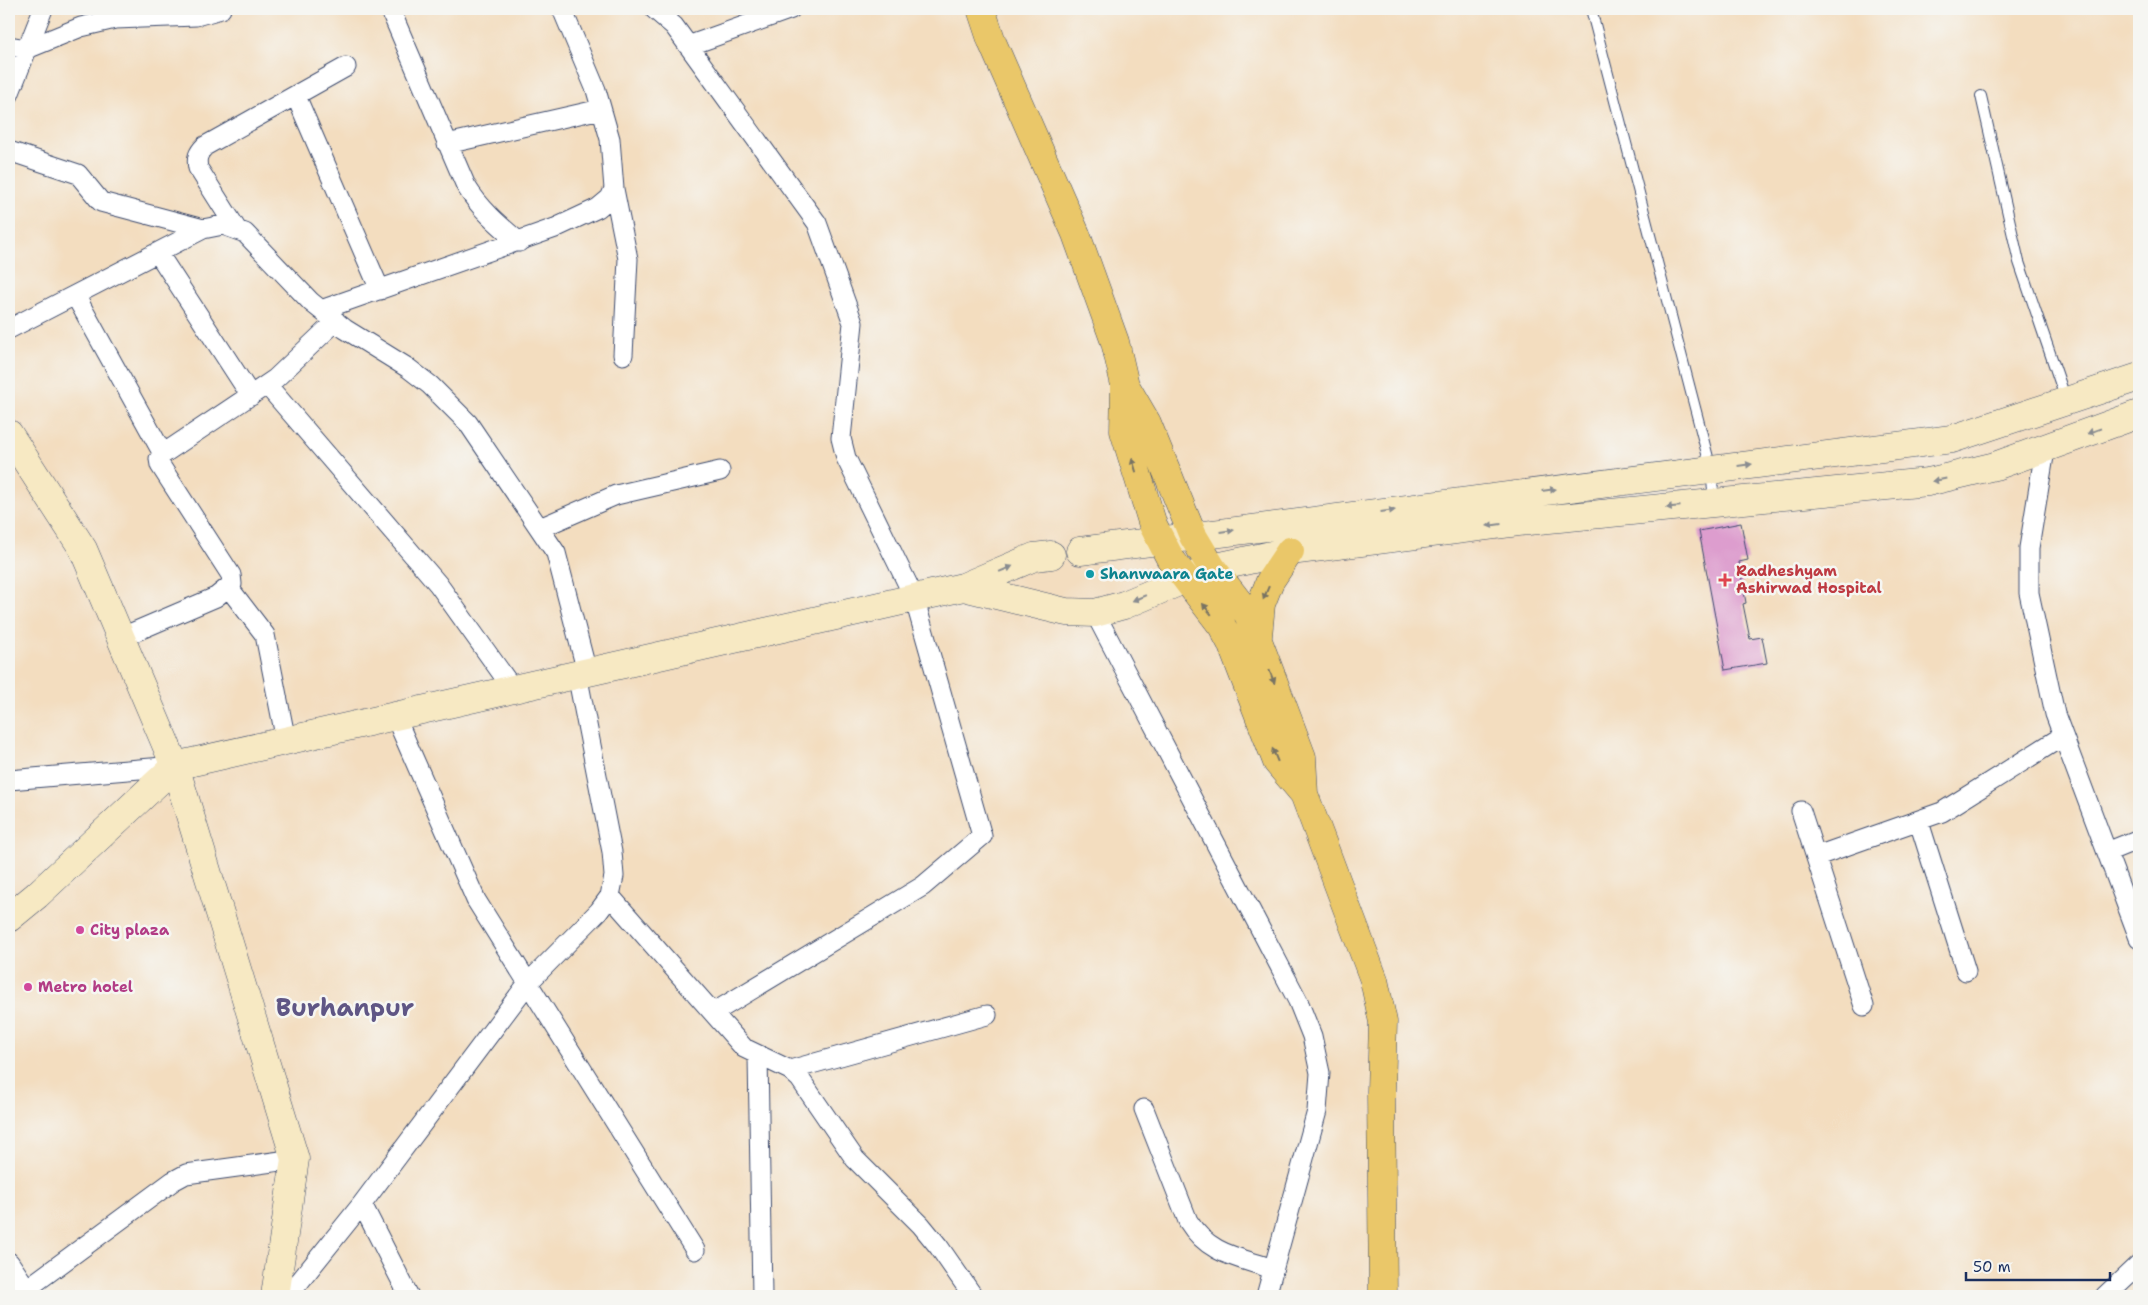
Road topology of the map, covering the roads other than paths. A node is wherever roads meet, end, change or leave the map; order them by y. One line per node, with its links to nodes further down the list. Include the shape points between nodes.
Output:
1 (42, 9): 10 (street)
2 (221, 9): 10 (street, via 196,16 115,19)
3 (390, 9): 17 (street)
4 (562, 9): 16 (street)
5 (654, 9): 9 (street, via 674,26)
6 (791, 9): 9 (street)
7 (980, 9): 31 (highway, via 1076,234 1115,342)
8 (1591, 9): 38 (lane)
9 (688, 46): 51 (street, via 817,223 853,323 841,438 846,458)
10 (18, 47): 11 (street)
11 (14, 67): 13 (street)
12 (346, 67): 14 (street)
13 (9, 95)
14 (296, 96): 20 (street, via 199,152 196,159 198,168); 24 (street)
15 (1981, 96): 33 (lane, via 2019,262)
16 (601, 109): 17 (street); 19 (street, via 610,139)
17 (447, 144): 22 (street, via 476,202)
18 (9, 151): 21 (street, via 78,174 101,202)
19 (614, 189): 22 (street, via 610,198 598,208); 28 (street, via 628,259)
20 (236, 228): 21 (street, via 223,225); 26 (street, via 253,240 275,266)
21 (203, 229): 23 (street)
22 (519, 242): 24 (street)
23 (158, 253): 25 (street); 32 (street)
24 (380, 290): 26 (street)
25 (75, 296): 27 (street); 37 (street)
26 (328, 316): 30 (street); 41 (street, via 408,368 468,423)
27 (9, 329)
28 (623, 355)
29 (2139, 377): 33 (main road)
30 (267, 385): 32 (street); 56 (street, via 438,584)
31 (1125, 385): 42 (highway, via 1147,423); 43 (highway, one-way to 31, via 1124,431)
32 (251, 396): 37 (street)
33 (2066, 401): 38 (main road, one-way to 33, via 1952,438)
34 (2139, 414): 36 (main road, one-way to 36)
35 (9, 434): 53 (main road, via 83,549)
36 (2045, 450): 40 (main road, one-way to 40, via 1928,482); 58 (street, via 2029,548 2029,593 2048,692)
37 (163, 454): 50 (street, via 159,459 160,465 231,575)
38 (1711, 470): 40 (lane); 42 (main road, one-way to 38)
39 (720, 471): 41 (street, via 616,495)
40 (1714, 503): 45 (main road, one-way to 45, via 1518,522)
41 (540, 528): 55 (street, via 558,560)
42 (1193, 536): 43 (main road); 47 (highway)
43 (1161, 541): 44 (main road); 48 (highway)
44 (1080, 551)
45 (1290, 551): 47 (main road); 54 (highway, one-way to 54, via 1270,581 1261,604)
46 (1050, 555): 49 (main road, one-way to 46, via 1034,557)
47 (1212, 568): 48 (main road); 54 (highway, via 1248,614)
48 (1184, 579): 52 (main road, one-way to 52); 62 (highway, one-way to 48, via 1277,762 1222,626)
49 (963, 587): 51 (main road); 52 (main road, via 1066,612)
50 (229, 588): 53 (street, via 216,597); 59 (street, via 265,635)
51 (914, 597): 55 (main road); 74 (street, via 982,836 923,886)
52 (1095, 613): 84 (street, via 1298,1001 1312,1036 1320,1073 1317,1111)
53 (120, 638): 60 (main road)
54 (1258, 640): 62 (highway, one-way to 62, via 1302,757)
55 (582, 673): 56 (main road); 68 (street, via 612,852 614,876)
56 (513, 689): 57 (main road)
57 (395, 716): 59 (main road); 72 (street, via 470,887)
58 (2063, 736): 64 (street, via 1953,806); 66 (street)
59 (286, 741): 60 (main road)
60 (175, 766): 61 (street); 69 (main road); 79 (main road)
61 (9, 780)
62 (1304, 794): 92 (highway, via 1374,980 1383,1022)
63 (1802, 811): 67 (street)
64 (1919, 822): 67 (street); 71 (street)
65 (2139, 839): 66 (street)
66 (2106, 852): 70 (street)
67 (1817, 856): 73 (street)
68 (610, 896): 72 (street); 74 (street)
69 (9, 918)
70 (2139, 938)
71 (1966, 971)
72 (528, 983): 80 (street); 81 (street)
73 (1864, 1006)
74 (713, 1013): 76 (street, via 744,1048)
75 (987, 1015): 77 (street)
76 (758, 1056): 77 (street); 89 (street)
77 (790, 1070): 90 (street, via 800,1079 855,1159 921,1225)
78 (1144, 1109): 84 (street, via 1196,1234 1220,1251)
79 (296, 1159): 85 (street, via 186,1174); 86 (main road)
80 (362, 1204): 87 (street); 88 (street)
81 (695, 1250)
82 (9, 1262): 85 (street)
83 (2139, 1264): 93 (street)
84 (1273, 1270): 91 (street)
85 (22, 1292)
86 (275, 1296)
87 (288, 1296)
88 (409, 1296)
89 (762, 1296)
90 (973, 1296)
91 (1266, 1296)
92 (1384, 1296)
93 (2105, 1296)

